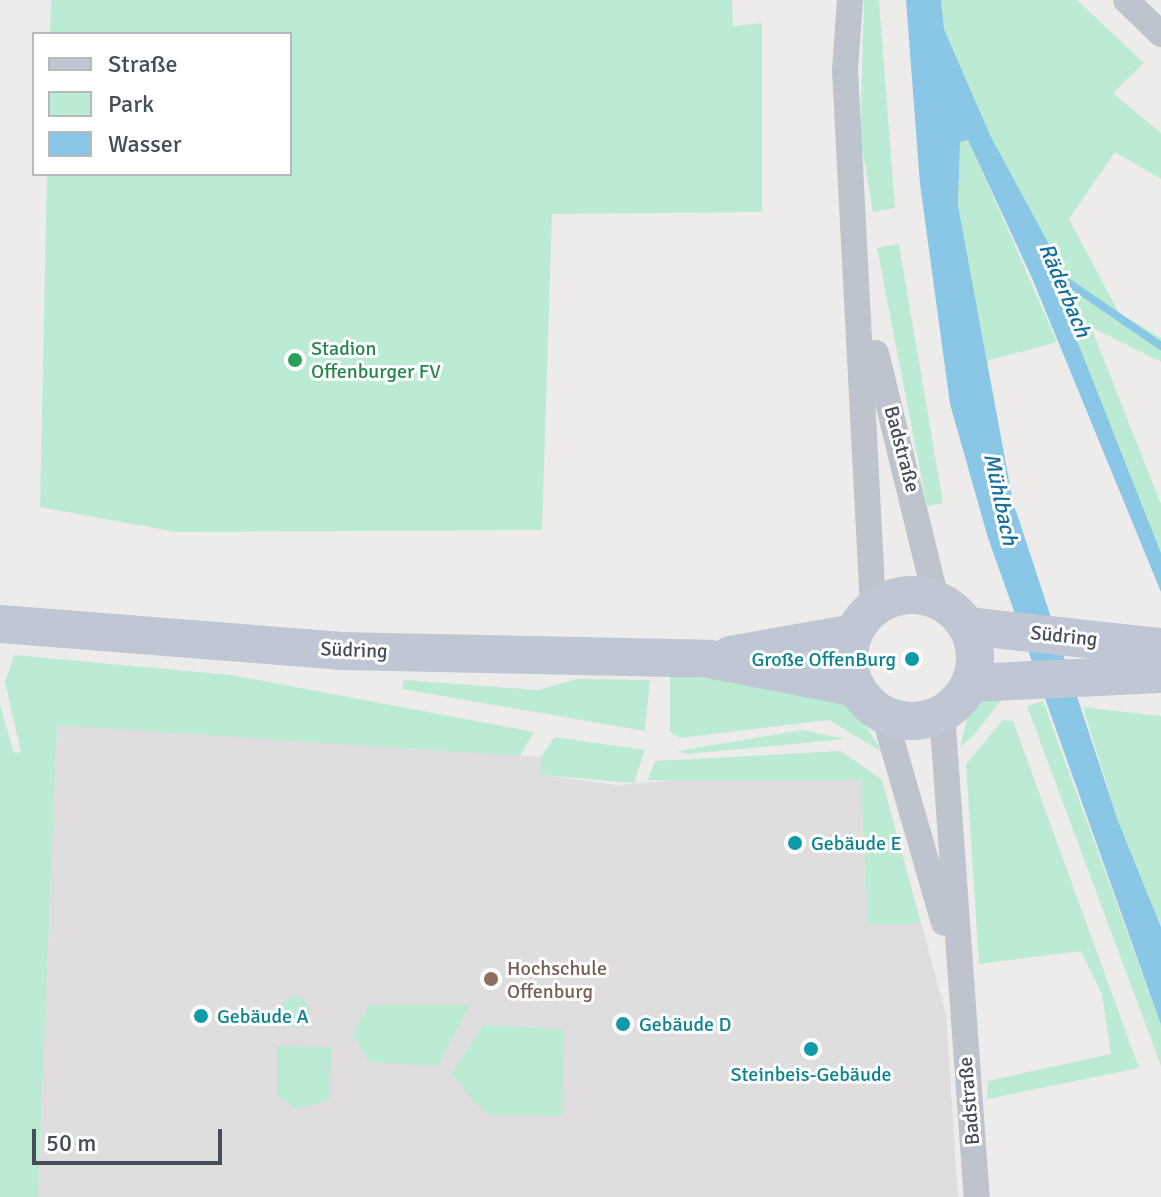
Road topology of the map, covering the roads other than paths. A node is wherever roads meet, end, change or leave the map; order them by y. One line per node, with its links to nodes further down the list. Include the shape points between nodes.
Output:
1 (850, 0): 4 (street, Badstraße, via 845,70)
2 (1126, 0): 3 (street)
3 (1161, 34)
4 (862, 299): 5 (street, Badstraße); 6 (street, Badstraße)
5 (936, 599): 6 (street, Südring, via 914,594); 8 (street)
6 (864, 620): 10 (street, Südring); 13 (street, via 849,661)
7 (0, 624): 10 (street, Südring, via 340,651)
8 (983, 628): 9 (street, Südring); 12 (street)
9 (1161, 647)
10 (709, 659): 13 (street, Südring)
11 (1161, 674): 12 (street, Südring, via 1013,676)
12 (971, 683): 14 (street)
13 (857, 688): 15 (street)
14 (942, 713): 15 (street, via 923,720); 16 (street, Badstraße)
15 (884, 715): 16 (street, Badstraße)
16 (954, 958): 17 (street, Badstraße)
17 (977, 1197)

